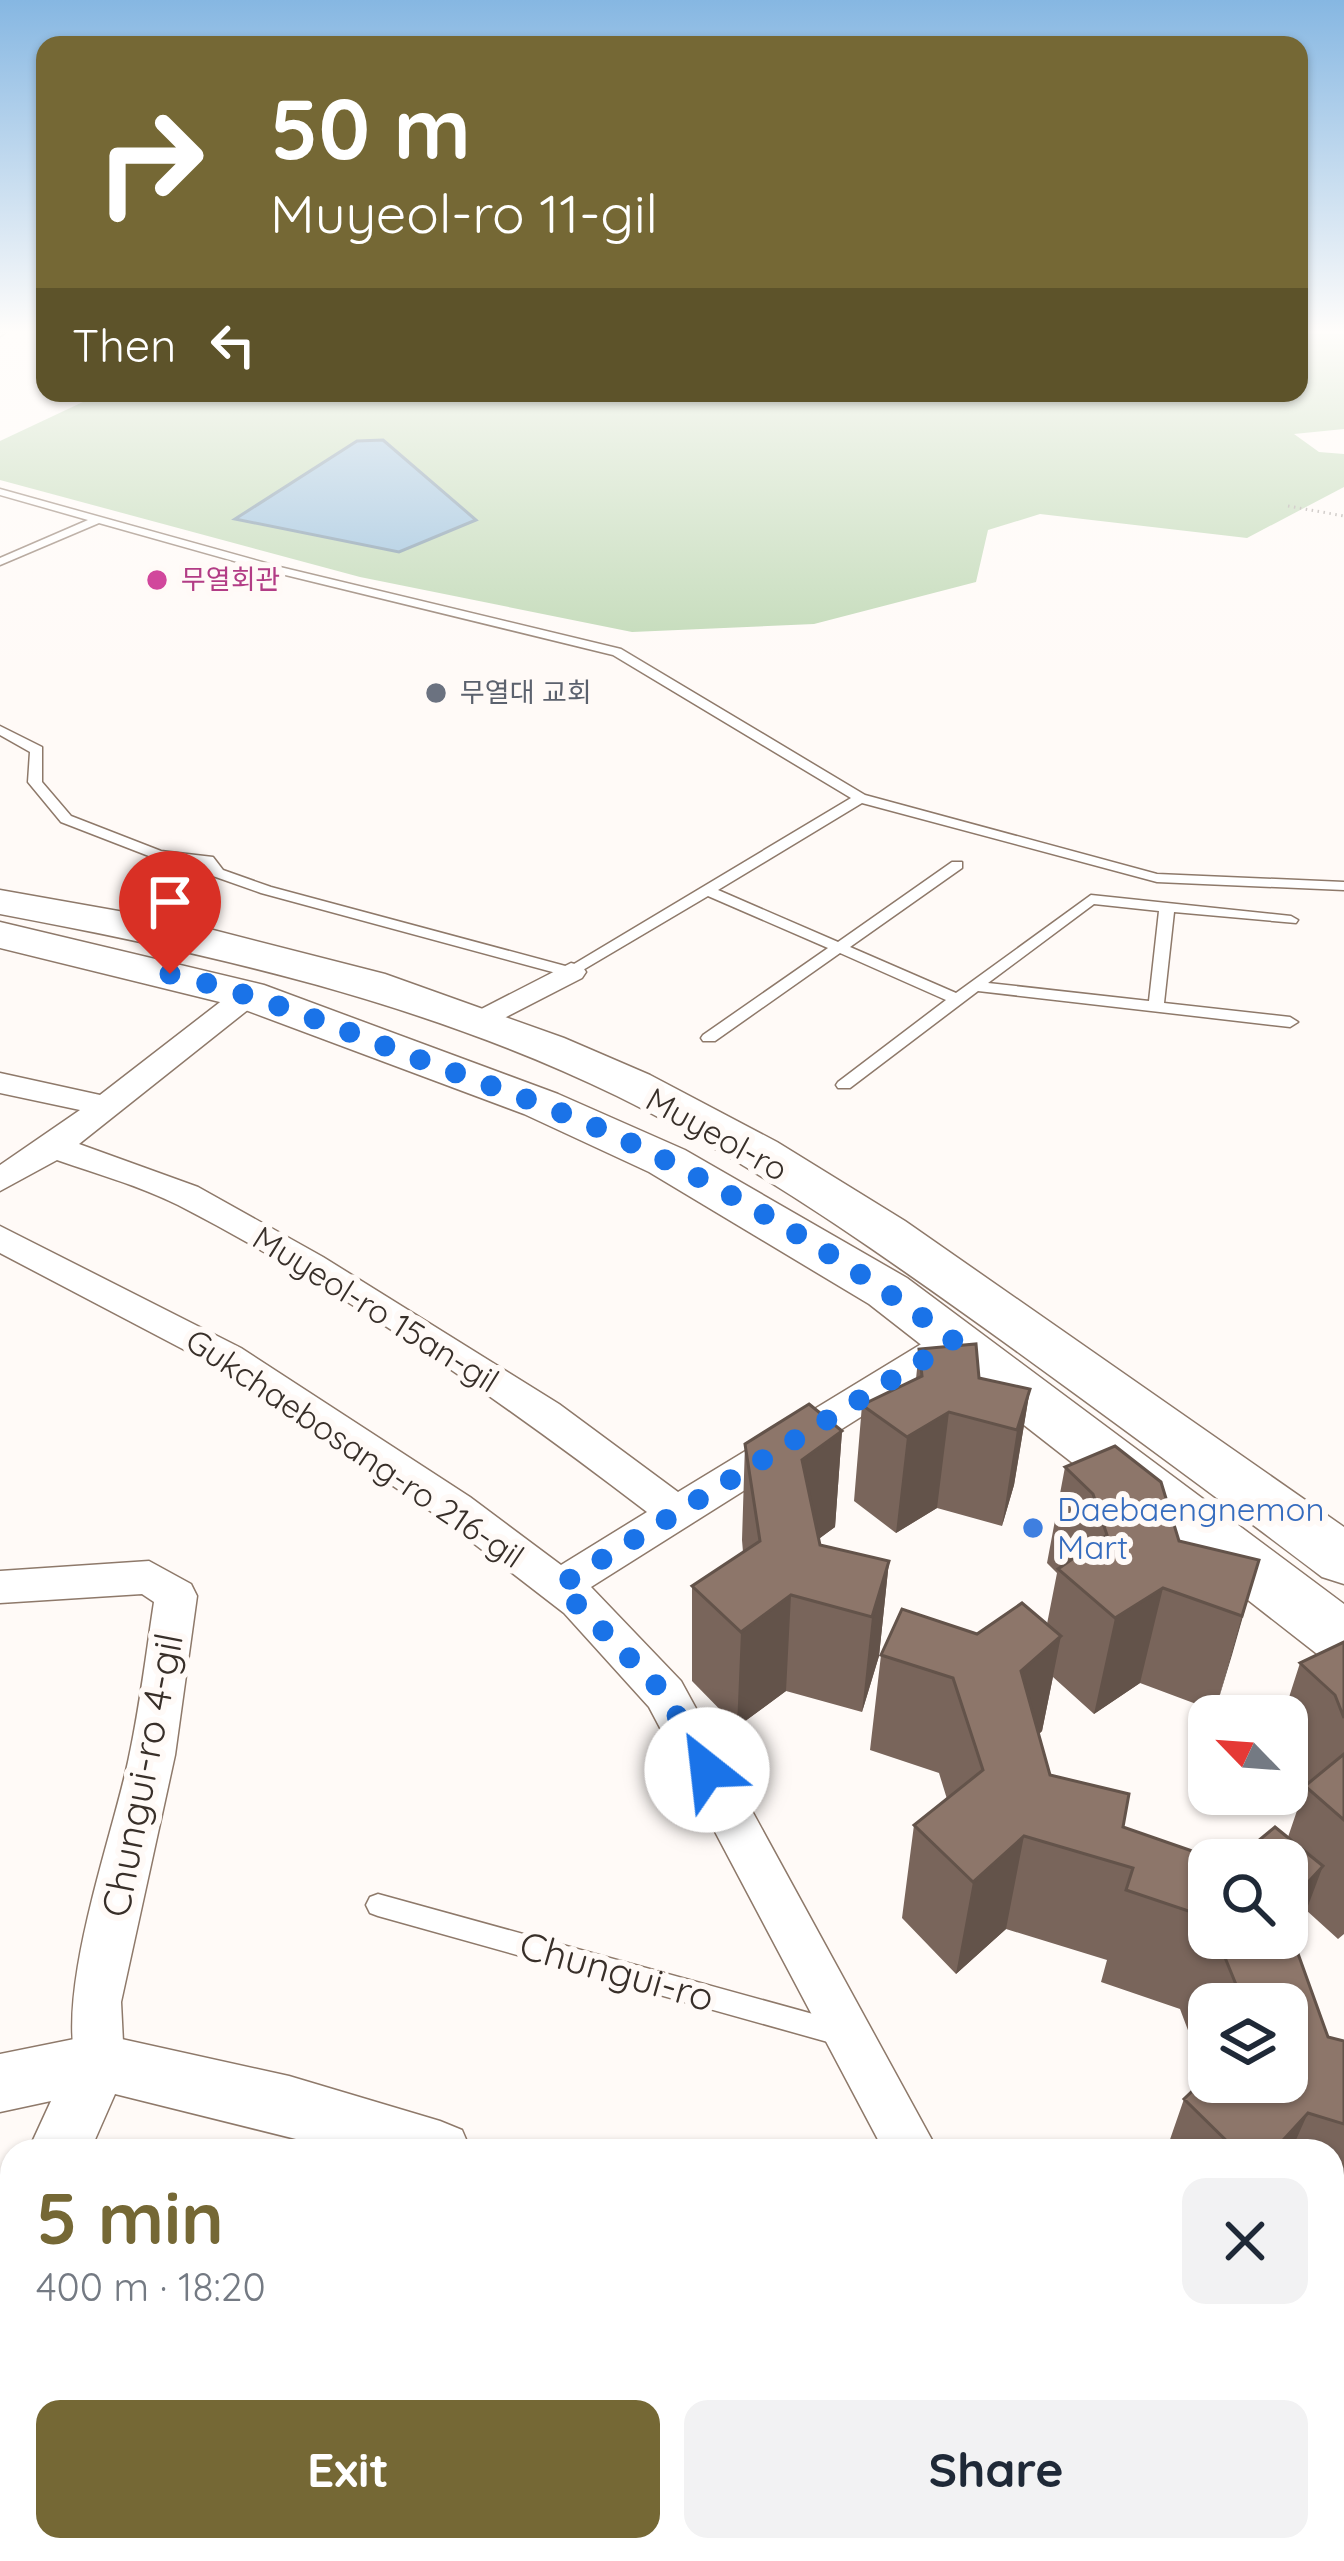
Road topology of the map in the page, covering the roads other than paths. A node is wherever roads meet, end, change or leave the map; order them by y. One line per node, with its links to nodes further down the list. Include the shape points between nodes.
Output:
1 (0, 493): 2 (lane)
2 (98, 520): 3 (lane); 5 (lane, via 617,652)
3 (0, 562)
4 (0, 730): 14 (lane, via 37,750 35,782 66,819 159,855 208,860 218,873 266,890)
5 (860, 798): 7 (lane, via 1157,878); 8 (lane)
6 (957, 866): 13 (lane)
7 (1344, 886)
8 (707, 890): 13 (lane); 14 (lane)
9 (0, 902): 19 (main road, Muyeol-ro, via 286,959)
10 (1167, 907): 11 (lane); 15 (lane, via 1090,899); 18 (lane)
11 (1291, 920)
12 (0, 935): 16 (main road, Muyeol-ro)
13 (839, 947): 17 (lane); 21 (lane)
14 (571, 972): 19 (street)
15 (976, 986): 17 (lane); 18 (lane)
16 (248, 995): 22 (main road, Muyeol-ro); 25 (street)
17 (957, 999): 24 (lane)
18 (1156, 1006): 20 (lane)
19 (472, 1022): 22 (main road); 31 (main road, Muyeol-ro, via 718,1129 938,1269)
20 (1290, 1022)
21 (709, 1038)
22 (410, 1056): 29 (main road, Muyeol-ro, via 667,1160 888,1291)
23 (0, 1083): 25 (street)
24 (844, 1084)
25 (106, 1106): 26 (street)
26 (53, 1147): 27 (street); 30 (street, Muyeol-ro 15an-gil, via 186,1195 310,1264 545,1414)
27 (0, 1180)
28 (0, 1238): 34 (street, Gukchaebosang-ro 216-gil, via 228,1357)
29 (954, 1341): 30 (street); 33 (main road, Muyeol-ro)
30 (676, 1513): 34 (street)
31 (1344, 1560)
32 (1344, 1579): 33 (main road, via 1277,1539 1251,1534 1243,1542)
33 (1269, 1580): 36 (main road, Muyeol-ro)
34 (559, 1586): 38 (street, Gukchaebosang-ro 216-gil, via 665,1694)
35 (0, 1587): 39 (street, Chungui-ro 4-gil, via 149,1576 176,1596 152,1755 96,2002)
36 (1344, 1640)
37 (378, 1904): 38 (lane, Chungui-ro)
38 (855, 2038): 43 (street, Gukchaebosang-ro 216-gil)
39 (99, 2062): 40 (street); 41 (street); 42 (street, via 289,2104)
40 (0, 2083)
41 (64, 2139)
42 (401, 2139)
43 (906, 2139)

